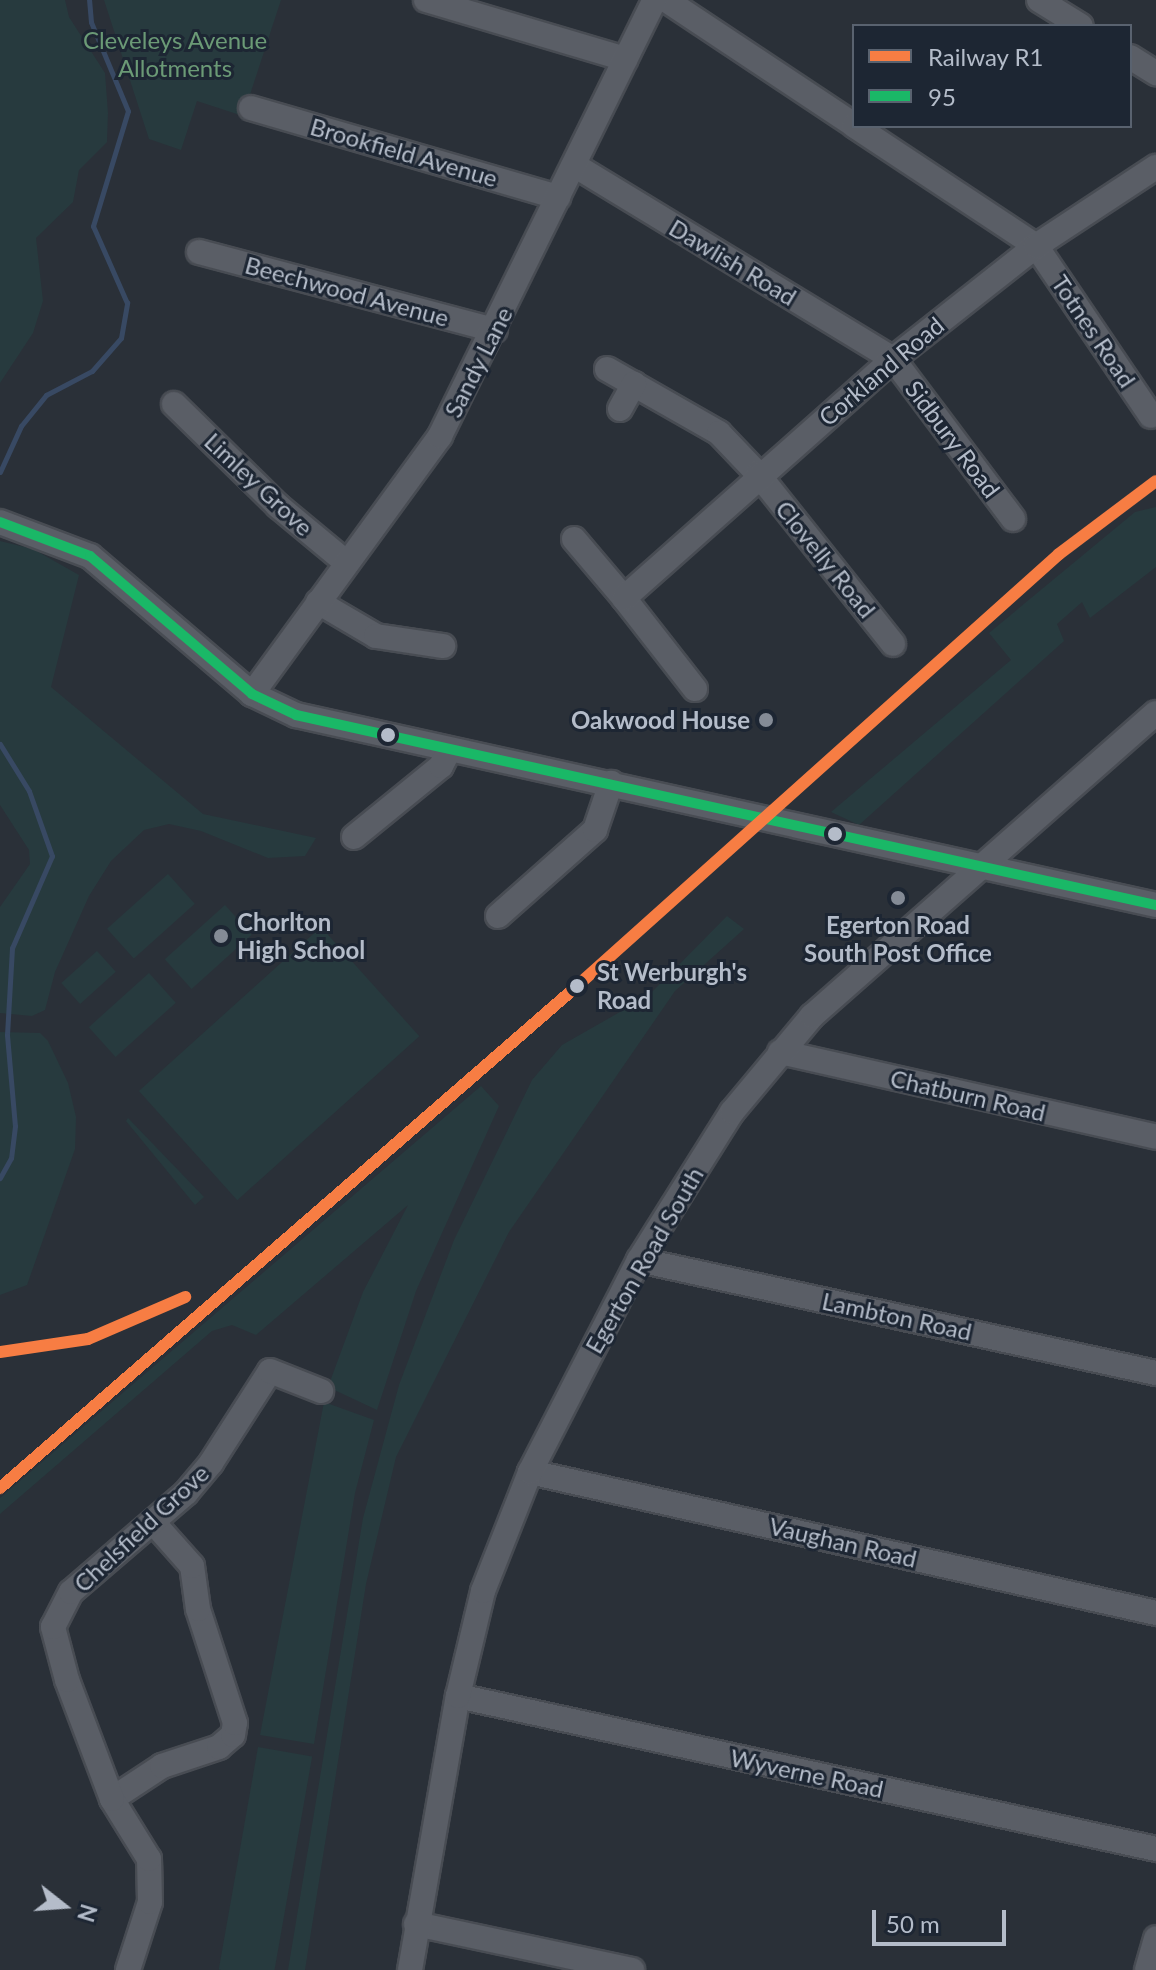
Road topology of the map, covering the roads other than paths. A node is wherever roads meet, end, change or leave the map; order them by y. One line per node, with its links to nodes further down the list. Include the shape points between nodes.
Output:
1 (426, 0): 7 (street)
2 (655, 0): 7 (street, Sandy Lane)
3 (666, 0): 10 (street)
4 (1039, 0): 5 (street)
5 (1078, 24)
6 (1132, 58): 8 (street)
7 (625, 59): 12 (street, Sandy Lane)
8 (1156, 73)
9 (251, 108): 14 (street, Brookfield Avenue)
10 (852, 124)
11 (858, 128): 15 (street)
12 (574, 165): 14 (street, Sandy Lane); 18 (street, Dawlish Road)
13 (1156, 167): 15 (street, Corkland Road)
14 (558, 197): 17 (street, Sandy Lane)
15 (1036, 246): 18 (street, Corkland Road); 23 (street, Totnes Road)
16 (199, 252): 17 (street, Beechwood Avenue)
17 (495, 330): 28 (street, Sandy Lane, via 440,436)
18 (893, 359): 24 (street, Corkland Road); 25 (street, Sidbury Road)
19 (607, 369): 20 (street, Clovelly Road)
20 (634, 384): 22 (street); 24 (street, Clovelly Road, via 719,433)
21 (174, 404): 28 (street, Limley Grove, via 278,506)
22 (620, 409)
23 (1151, 416)
24 (758, 474): 29 (street, Corkland Road); 31 (street, Clovelly Road)
25 (1013, 519)
26 (2, 522): 34 (street, via 90,556)
27 (574, 539): 29 (street)
28 (347, 563): 30 (street, Sandy Lane)
29 (624, 598): 33 (street)
30 (318, 602): 32 (street, via 376,636); 34 (street, Sandy Lane)
31 (893, 644)
32 (443, 646)
33 (695, 689)
34 (252, 694): 36 (street, via 296,715)
35 (1156, 713): 39 (street, Egerton Road South)
36 (449, 750): 37 (street); 38 (street, via 441,766)
37 (611, 783): 39 (street); 41 (street, via 595,830)
38 (354, 837)
39 (982, 868): 40 (street); 42 (street, Egerton Road South, via 812,1016)
40 (1156, 905)
41 (498, 916)
42 (780, 1052): 43 (street, Chatburn Road); 44 (street, Egerton Road South, via 732,1112)
43 (1156, 1137)
44 (639, 1260): 45 (street, Lambton Road); 47 (street, Egerton Road South)
45 (1156, 1373)
46 (321, 1391): 48 (street, Chelsfield Grove, via 270,1371 211,1463)
47 (530, 1472): 49 (street, Vaughan Road); 50 (street, Egerton Road South, via 483,1591)
48 (153, 1522): 51 (street, Chelsfield Grove, via 71,1592 53,1627); 51 (street, via 192,1566 198,1609 235,1723 233,1735 219,1747 162,1766)
49 (1156, 1613)
50 (458, 1696): 52 (street, Wyverne Road); 53 (street, Egerton Road South)
51 (112, 1799): 55 (street, Chelsfield Grove, via 146,1851 151,1878 150,1902)
52 (1156, 1849)
53 (416, 1924): 56 (street, Egerton Road South); 57 (street)
54 (1156, 1938): 58 (street)
55 (128, 1970)
56 (410, 1970)
57 (632, 1970)
58 (1147, 1970)

